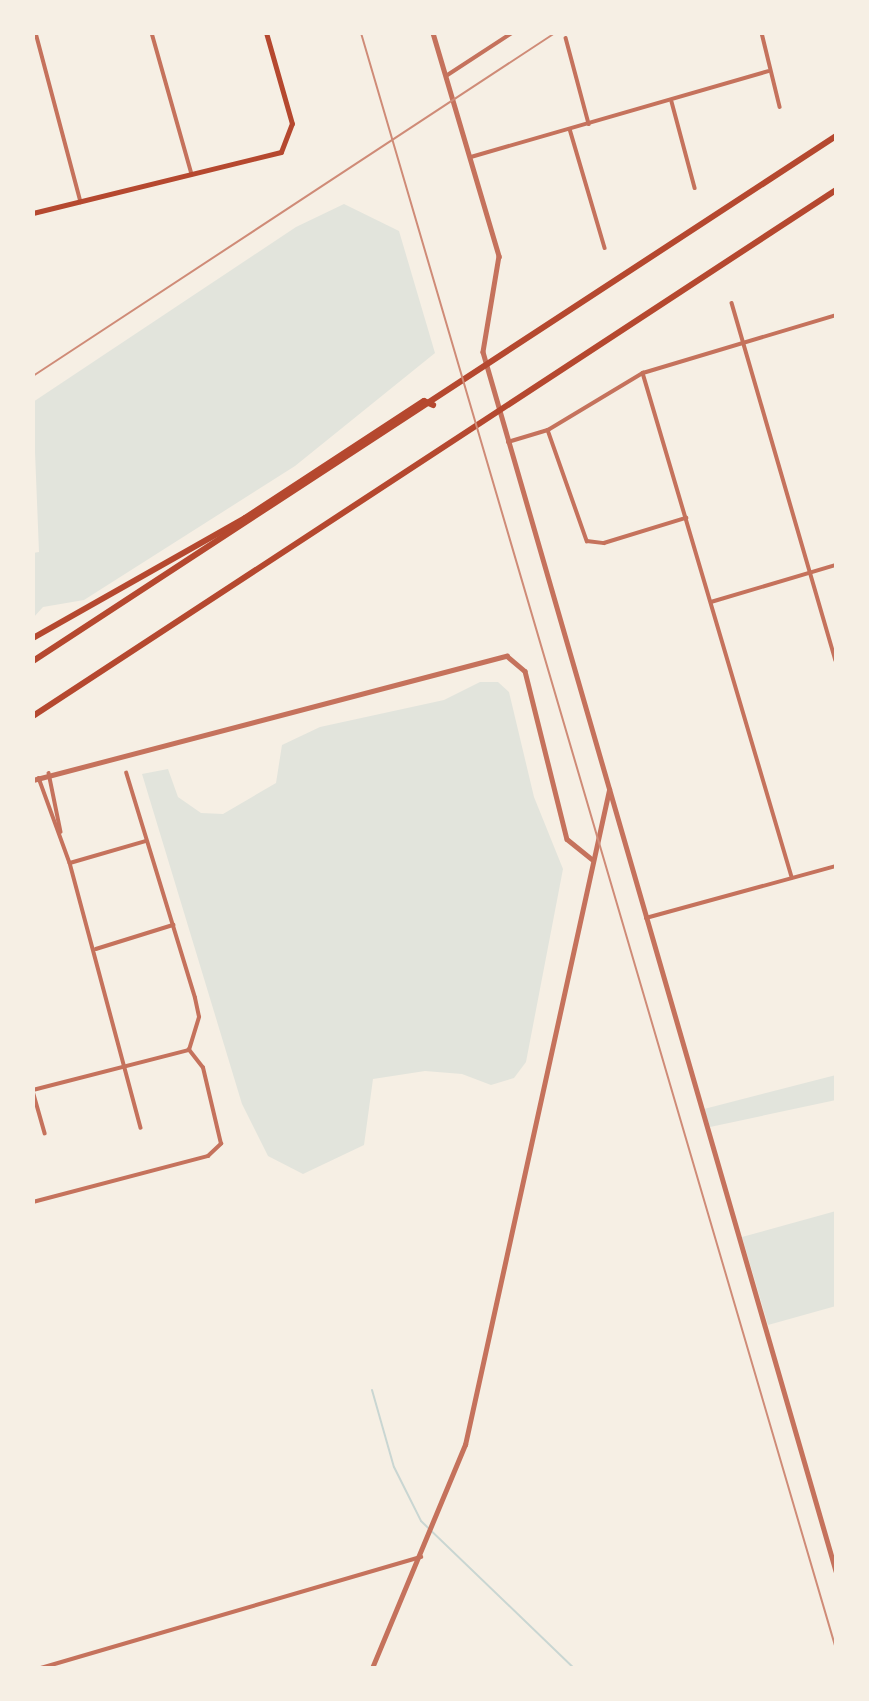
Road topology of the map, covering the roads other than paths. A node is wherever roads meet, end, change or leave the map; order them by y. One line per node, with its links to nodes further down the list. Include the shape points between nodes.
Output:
1 (36, 33): 19 (street)
2 (152, 33): 16 (street)
3 (266, 33): 16 (main road, via 292,124 289,144 271,157)
4 (433, 33): 9 (street)
5 (512, 33): 9 (street)
6 (762, 33): 8 (street)
7 (566, 38): 12 (street)
8 (768, 71): 10 (street); 11 (street)
9 (446, 76): 15 (street)
10 (672, 102): 12 (street); 17 (street)
11 (780, 107)
12 (589, 124): 13 (street)
13 (570, 129): 15 (street); 21 (street)
14 (836, 136): 26 (highway)
15 (471, 157): 28 (street, via 500,262 483,342)
16 (192, 176): 19 (main road)
17 (695, 188)
18 (836, 191): 36 (highway)
19 (81, 202): 20 (main road)
20 (33, 214)
21 (605, 248)
22 (732, 303): 24 (street)
23 (836, 316): 24 (street)
24 (743, 343): 25 (street); 31 (street)
25 (643, 373): 27 (street); 29 (street)
26 (433, 405): 33 (highway, via 424,401 245,518); 35 (highway)
27 (548, 430): 28 (street); 29 (street, via 589,542)
28 (508, 442): 40 (street)
29 (686, 518): 32 (street)
30 (836, 565): 31 (street)
31 (810, 573): 32 (street); 34 (street)
32 (711, 602): 46 (street)
33 (33, 638)
34 (836, 660)
35 (33, 661)
36 (33, 716)
37 (49, 773): 39 (street); 41 (street); 43 (street, via 486,660 518,661 548,750 567,839)
38 (126, 773): 42 (street)
39 (36, 778): 41 (street)
40 (609, 790): 43 (street); 47 (street)
41 (61, 832): 44 (street)
42 (146, 840): 44 (street); 48 (street)
43 (592, 859): 56 (street, via 471,1423)
44 (71, 863): 49 (street)
45 (836, 866): 46 (street)
46 (792, 877): 47 (street)
47 (646, 918): 57 (street)
48 (173, 925): 49 (street); 50 (street, via 198,1009)
49 (96, 949): 51 (street)
50 (189, 1050): 51 (street); 55 (street, via 213,1100 222,1136 218,1150)
51 (127, 1067): 52 (street); 53 (street)
52 (33, 1090): 54 (street)
53 (141, 1128)
54 (45, 1133)
55 (33, 1202)
56 (421, 1557): 58 (street); 59 (street)
57 (836, 1571)
58 (41, 1668)
59 (372, 1668)

